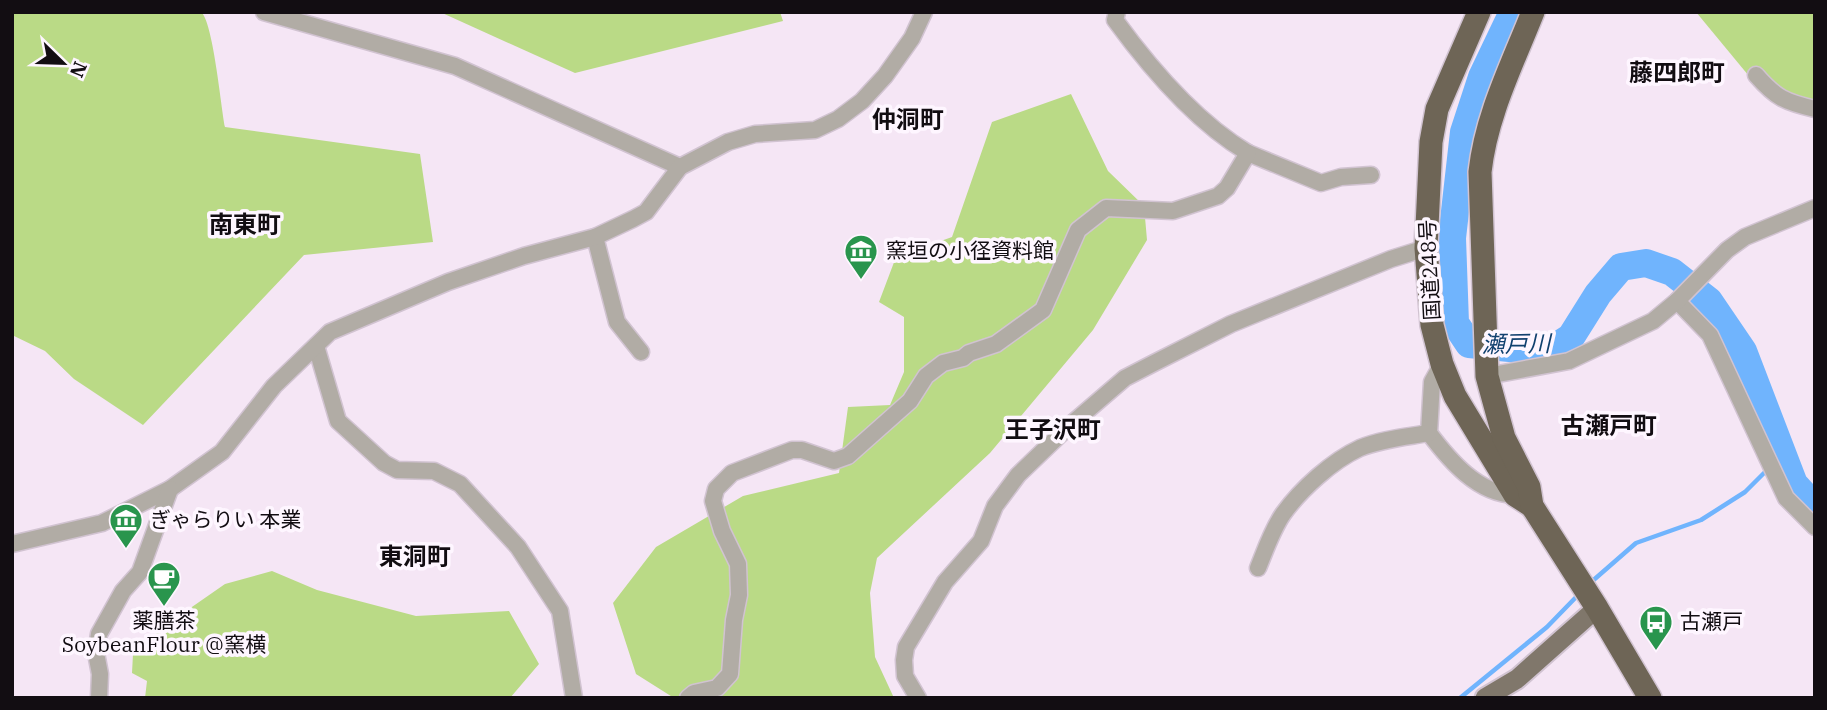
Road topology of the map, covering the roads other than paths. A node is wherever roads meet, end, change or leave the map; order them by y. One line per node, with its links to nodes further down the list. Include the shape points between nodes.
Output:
1 (264, 12): 9 (street, via 455,66)
2 (924, 12): 9 (street, via 885,76 838,120 815,130 755,134 728,142)
3 (1117, 12): 8 (street, via 1115,20 1152,66 1209,125)
4 (1479, 12): 13 (highway, 国道248号, via 1437,108)
5 (1533, 12): 18 (highway, 国道248号, via 1483,142)
6 (1756, 75): 7 (street, via 1773,94)
7 (1815, 109)
8 (1248, 153): 10 (street, via 1321,183); 28 (street, via 1217,196 1172,211 1106,208 1077,230 1044,310 996,344 943,363 926,376 910,401 848,456 834,461 792,450 732,473 716,489 713,500 738,565 730,674 717,688)
9 (680, 167): 12 (street, via 646,212)
10 (1371, 174)
11 (1815, 208): 14 (street, via 1745,237)
12 (595, 237): 15 (street, via 448,282 330,332); 16 (street, via 617,322)
13 (1426, 248): 17 (highway, 国道248号, via 1432,325); 29 (street, via 1231,324 1165,357 1125,378 1068,428 1017,475 995,506 981,541 945,582 906,647 905,676)
14 (1679, 299): 18 (street, via 1653,321 1569,361); 22 (street, via 1710,335 1786,498)
15 (316, 346): 20 (street, via 274,386 222,452); 27 (street, via 338,421 397,470 434,471 460,484 519,547 560,611)
16 (641, 352)
17 (1442, 364): 19 (street, via 1432,383); 21 (highway, 国道248号, via 1455,396)
18 (1486, 369): 21 (highway, 国道248号, via 1504,438 1529,487)
19 (1429, 433): 21 (street, via 1462,472); 24 (street, via 1360,448 1336,463 1282,515)
20 (170, 489): 23 (street, via 102,523); 26 (street, via 140,572 123,591 99,634)
21 (1524, 501): 25 (highway, 国道248号)
22 (1815, 527)
23 (12, 544)
24 (1258, 568)
25 (1589, 595): 30 (main road, via 1517,679); 31 (highway, 国道248号)
26 (99, 698)
27 (575, 698)
28 (688, 698)
29 (918, 698)
30 (1485, 698)
31 (1650, 698)

